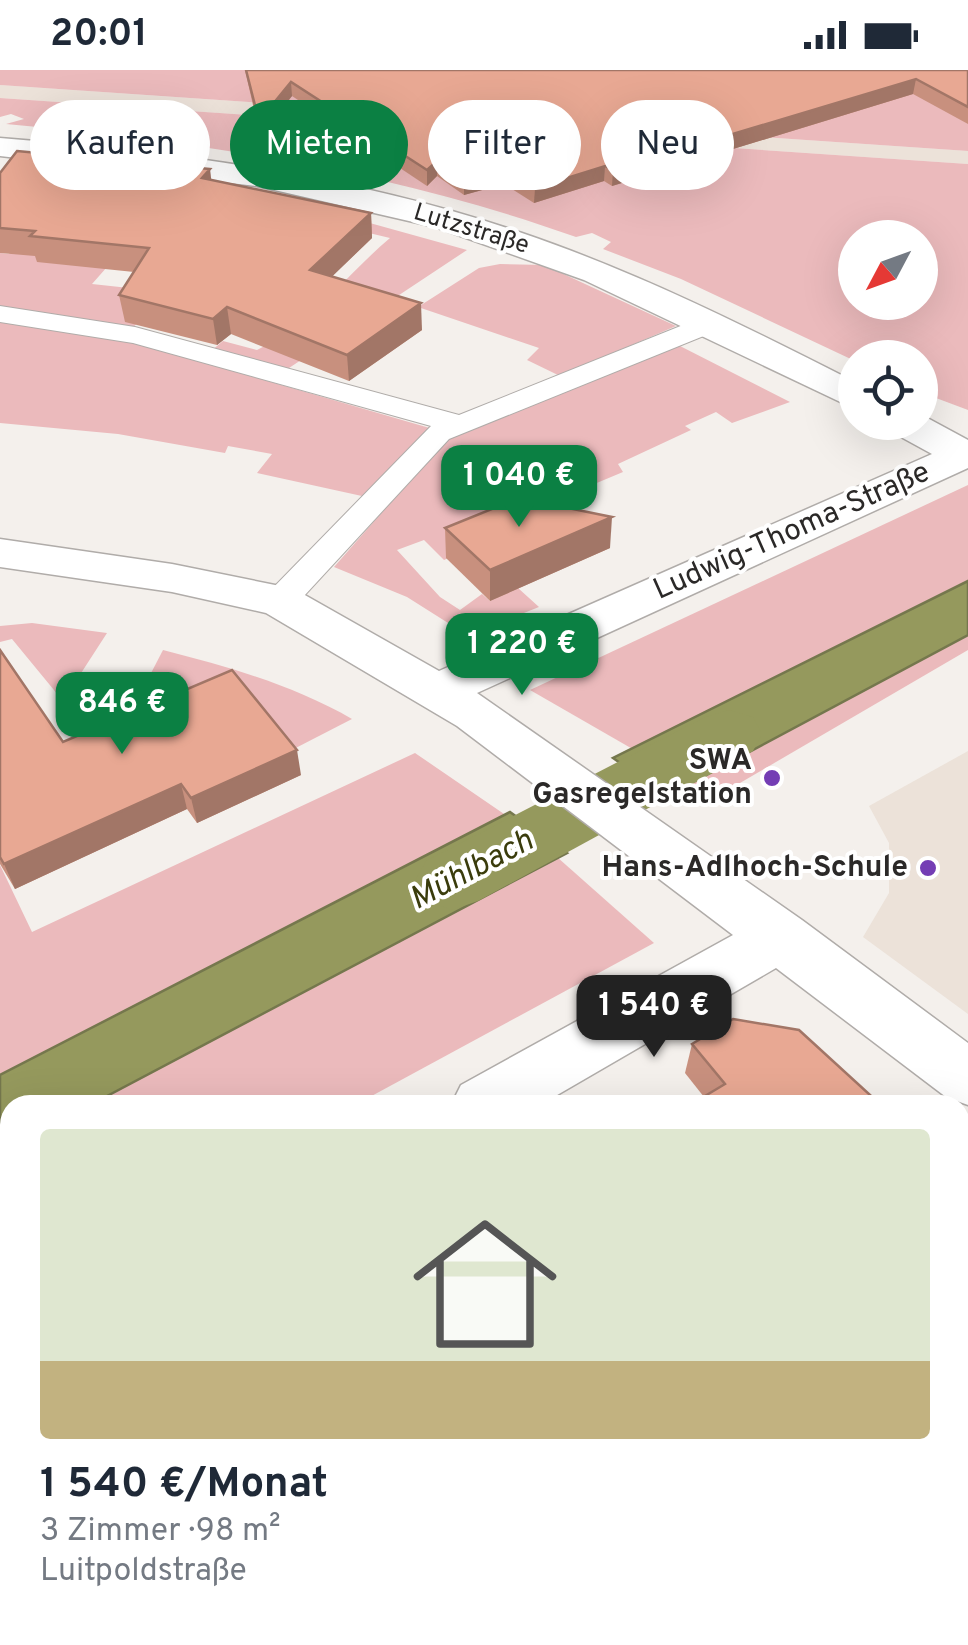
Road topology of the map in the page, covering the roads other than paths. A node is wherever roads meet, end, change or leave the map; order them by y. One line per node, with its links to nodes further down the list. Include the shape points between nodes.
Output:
1 (0, 146): 3 (street, Lutzstraße, via 216,169 429,215 560,259)
2 (0, 314): 5 (lane, via 135,335)
3 (707, 326): 4 (street, Lutzstraße); 5 (lane)
4 (838, 390)
5 (460, 425): 9 (lane, via 439,433)
6 (938, 439): 7 (street)
7 (966, 453): 10 (street, Ludwig-Thoma-Straße)
8 (12, 562): 9 (street, via 172,578)
9 (280, 601): 10 (street)
10 (440, 690): 11 (street)
11 (782, 936): 12 (street); 13 (street)
12 (968, 1078)
13 (501, 1095)

